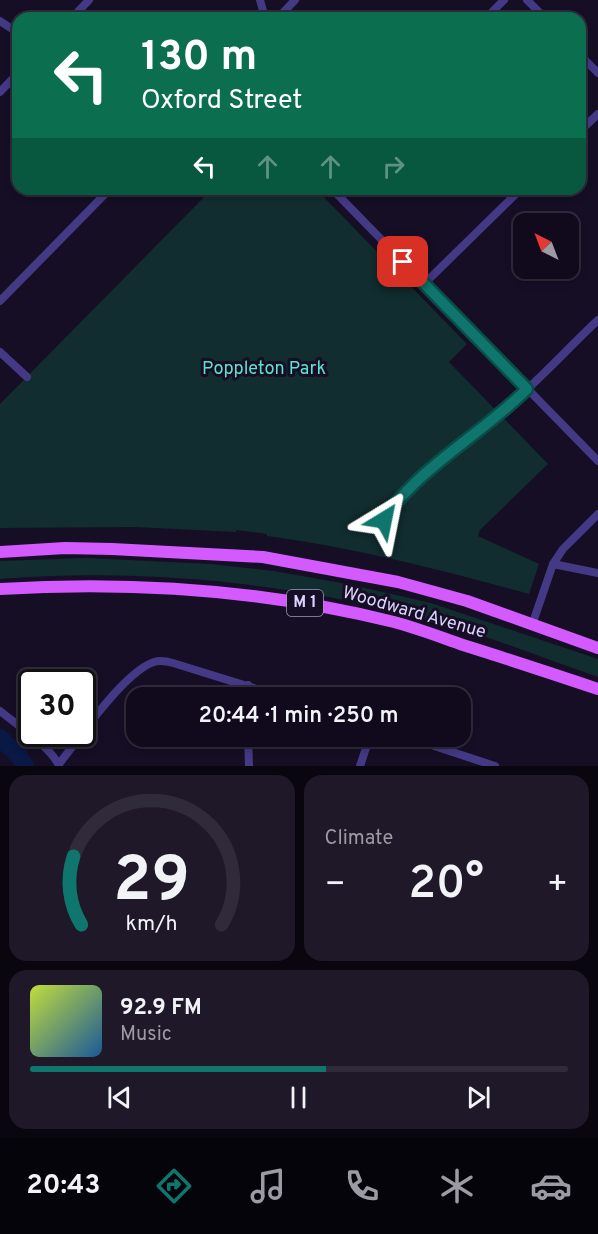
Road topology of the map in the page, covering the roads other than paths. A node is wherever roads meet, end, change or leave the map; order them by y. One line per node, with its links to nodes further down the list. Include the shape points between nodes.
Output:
1 (89, 0): 5 (street)
2 (295, 0): 6 (street)
3 (504, 0): 7 (street)
4 (527, 0): 8 (street)
5 (78, 12)
6 (284, 12)
7 (492, 12)
8 (539, 12)
9 (586, 61): 10 (street)
10 (598, 73)
11 (12, 80): 12 (street)
12 (0, 92)
13 (598, 114): 14 (street)
14 (586, 125)
15 (104, 195): 19 (street)
16 (338, 195): 18 (street)
17 (515, 195): 18 (street)
18 (424, 284): 23 (street)
19 (0, 301)
20 (598, 320): 23 (street)
21 (0, 352): 22 (street)
22 (27, 377)
23 (527, 389): 24 (street); 26 (street, via 431,468 392,505)
24 (598, 461)
25 (598, 514): 28 (street)
26 (384, 520)
27 (0, 552): 31 (main road, Woodward Avenue / M 1, via 65,548 263,557 398,582)
28 (553, 564): 29 (street); 31 (street)
29 (598, 573)
30 (0, 589): 35 (main road, Woodward Avenue / M 1, via 151,587 230,592 311,604 395,623)
31 (531, 625): 32 (main road, Woodward Avenue / M 1)
32 (598, 648)
33 (248, 685): 34 (street); 37 (street, via 165,661 151,663 136,673)
34 (254, 687)
35 (598, 688)
36 (0, 711): 42 (street)
37 (96, 717)
38 (72, 747): 42 (street)
39 (248, 747): 43 (street)
40 (366, 747): 44 (street)
41 (437, 747): 45 (street)
42 (59, 765)
43 (249, 766)
44 (360, 766)
45 (495, 766)

